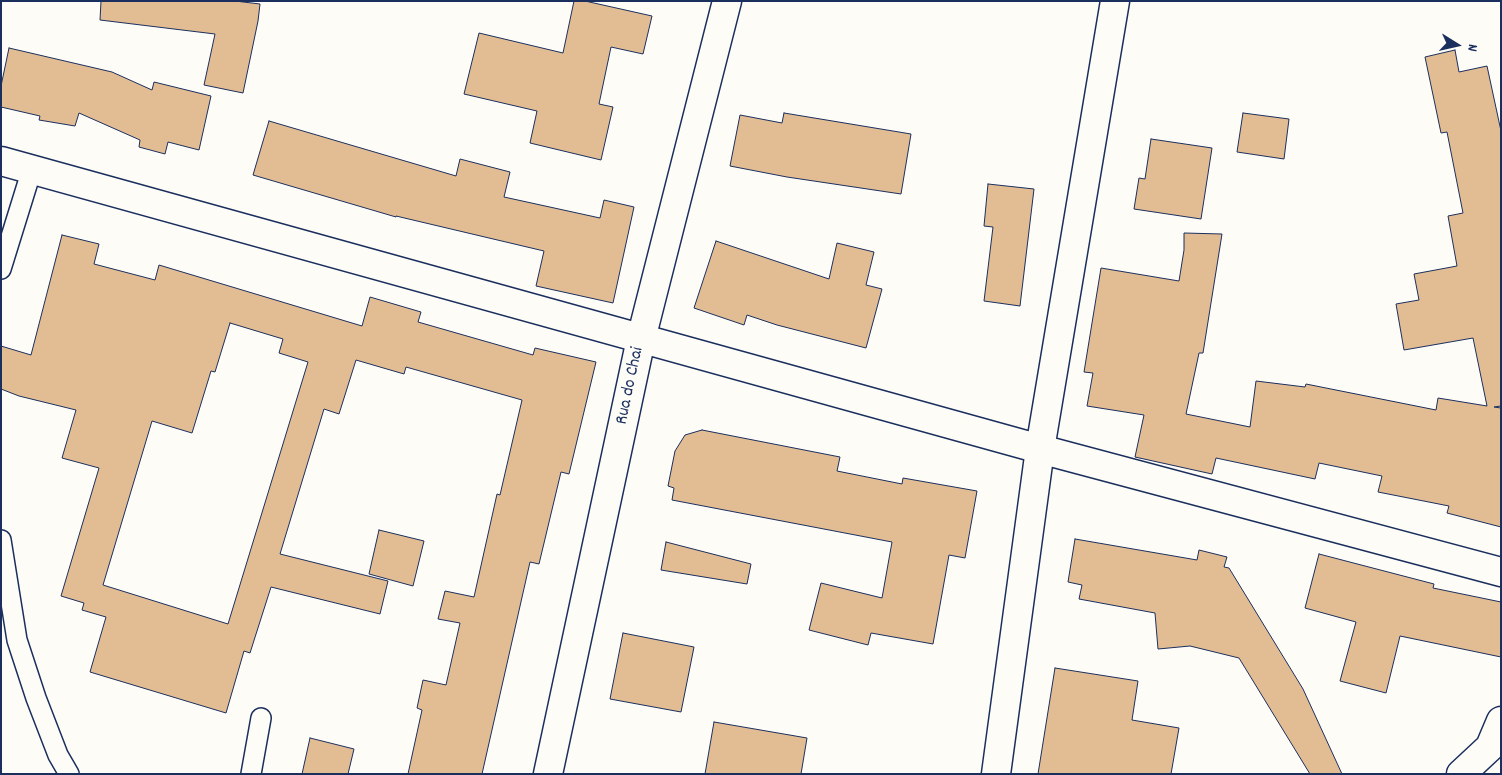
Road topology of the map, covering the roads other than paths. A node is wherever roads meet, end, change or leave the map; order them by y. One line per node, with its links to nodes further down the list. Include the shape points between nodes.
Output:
1 (728, 1): 6 (street, Rua do Chai)
2 (1115, 1): 7 (street)
3 (1, 161): 4 (street)
4 (32, 170): 5 (lane); 6 (street)
5 (1, 269)
6 (641, 339): 7 (street); 14 (street, Rua do Chai)
7 (1040, 449): 9 (street); 15 (street)
8 (1, 540): 12 (lane, via 17,640 58,755)
9 (1501, 572)
10 (261, 718): 13 (lane)
11 (1501, 721): 16 (street, via 1490,747)
12 (69, 774)
13 (251, 774)
14 (548, 774)
15 (996, 774)
16 (1461, 774)

